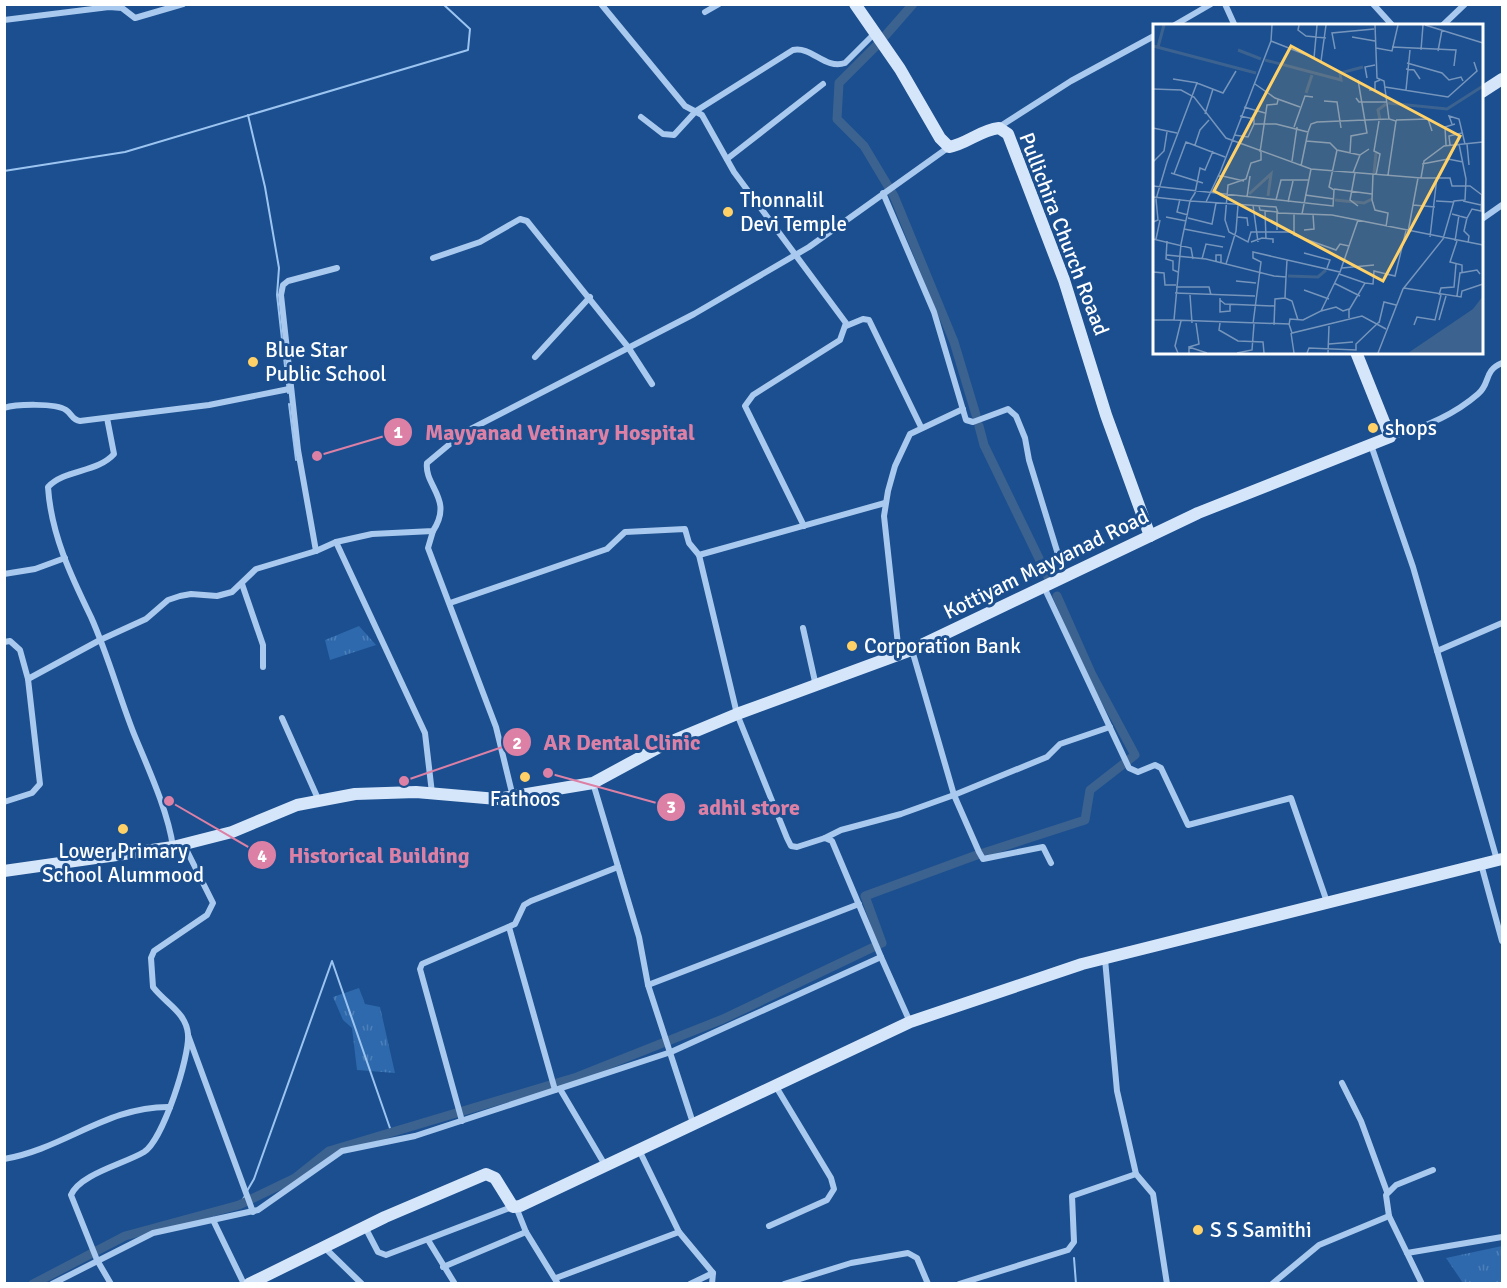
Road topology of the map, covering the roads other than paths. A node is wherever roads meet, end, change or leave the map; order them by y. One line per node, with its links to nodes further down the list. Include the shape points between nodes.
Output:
1 (183, 4): 10 (street, via 135,18 122,9 109,7)
2 (601, 4): 20 (street, via 685,106)
3 (719, 4): 9 (street)
4 (855, 4): 15 (main road)
5 (1211, 4): 11 (street)
6 (1225, 4): 12 (street)
7 (1373, 4): 13 (street)
8 (1465, 4): 14 (street)
9 (705, 12)
10 (4, 20)
11 (1176, 24)
12 (1234, 24)
13 (1391, 24)
14 (1444, 24)
15 (875, 32): 20 (street, via 845,63 838,65 819,60 805,50 793,50); 23 (main road)
16 (1153, 37): 22 (street, via 1071,81)
17 (1503, 79): 19 (main road)
18 (822, 84): 24 (street)
19 (1483, 91)
20 (696, 111): 21 (street, via 674,135 663,134); 24 (street, via 718,139)
21 (641, 117)
22 (999, 128): 23 (main road, Pullichira Church Roaad, via 987,129); 49 (main road, Pullichira Church Roaad, via 1008,134 1064,280 1106,415)
23 (949, 147): 25 (street)
24 (727, 159): 28 (street)
25 (883, 193): 28 (street); 41 (street, via 934,312)
26 (1503, 205): 27 (street)
27 (1483, 218)
28 (794, 255): 32 (street); 33 (street, via 694,314)
29 (433, 258): 31 (street, via 480,242 520,219 527,220)
30 (338, 268): 39 (street, via 293,280 281,290)
31 (590, 297): 33 (street); 35 (street)
32 (846, 325): 43 (street, via 869,320); 47 (street, via 840,340 753,395 745,405)
33 (628, 346): 38 (street); 48 (street, via 463,433 432,458 426,469 440,495)
34 (1357, 354): 44 (main road)
35 (535, 357)
36 (1501, 364): 37 (street); 44 (street, via 1491,369 1479,394 1414,431)
37 (1503, 372)
38 (652, 384)
39 (290, 389): 42 (street, via 209,405); 51 (street)
40 (4, 408): 42 (street, via 18,403 62,408 75,421)
41 (963, 409): 43 (street); 55 (street, via 968,422 1008,409 1016,416)
42 (107, 418): 53 (street, via 114,454 102,463 54,480 48,487)
43 (921, 427): 46 (street, via 906,441)
44 (1390, 437): 45 (main road, Kottiyam Mayyanad Road)
45 (1371, 444): 49 (main road, Kottiyam Mayyanad Road); 63 (street)
46 (885, 503): 47 (street); 64 (street)
47 (804, 526): 52 (street)
48 (433, 531): 50 (street, via 372,534); 58 (street, via 428,548)
49 (1150, 536): 55 (main road, Kottiyam Mayyanad Road)
50 (336, 542): 51 (street); 72 (street, via 425,733)
51 (316, 551): 56 (street, via 256,568)
52 (699, 555): 58 (street, via 689,543 685,529 625,532 607,549); 68 (street)
53 (65, 558): 54 (street, via 35,569); 61 (street)
54 (4, 574)
55 (1065, 578): 57 (main road, Kottiyam Mayyanad Road)
56 (242, 584): 61 (street, via 217,596 191,594 168,600 146,619); 65 (street, via 263,645)
57 (1044, 587): 64 (main road, Kottiyam Mayyanad Road); 70 (street)
58 (450, 603): 74 (street, via 496,727)
59 (1503, 623): 63 (street)
60 (803, 628): 67 (street)
61 (100, 640): 66 (street); 78 (street)
62 (4, 642): 66 (street, via 10,641 20,650)
63 (1437, 651): 79 (street)
64 (905, 652): 67 (main road, Kottiyam Mayyanad Road); 73 (street)
65 (263, 667)
66 (28, 679): 76 (street, via 40,784 32,793)
67 (816, 686): 68 (main road, Kottiyam Mayyanad Road)
68 (737, 714): 71 (main road, Kottiyam Mayyanad Road, via 665,744); 77 (street, via 789,843 797,847)
69 (282, 717): 75 (street)
70 (1110, 727): 73 (street, via 1060,744 1047,758); 85 (street, via 1132,771 1155,765 1161,768 1188,825 1291,798)
71 (593, 783): 74 (main road, Kottiyam Mayyanad Road); 82 (street)
72 (432, 793): 74 (main road, Kottiyam Mayyanad Road); 75 (main road, Kottiyam Mayyanad Road, via 379,792)
73 (954, 795): 77 (street); 80 (street, via 983,859 1042,847)
74 (513, 797)
75 (319, 801): 78 (main road, Kottiyam Mayyanad Road, via 297,805 232,832)
76 (4, 802)
77 (825, 838): 84 (street, via 832,842)
78 (178, 845): 83 (main road, Kottiyam Mayyanad Road); 92 (street, via 213,903 212,909 154,951 151,958 153,987 179,1011)
79 (1500, 860): 81 (main road)
80 (1051, 863)
81 (1481, 864): 85 (main road); 87 (street)
82 (618, 867): 86 (street, via 524,905 520,918); 90 (street, via 639,937)
83 (4, 872)
84 (859, 904): 88 (street); 90 (street)
85 (1327, 905): 89 (main road)
86 (509, 927): 96 (street); 98 (street, via 427,960 420,969)
87 (1503, 941)
88 (881, 957): 91 (street); 93 (street)
89 (1105, 960): 91 (main road, via 1082,964); 104 (street, via 1114,1079)
90 (648, 985): 93 (street)
91 (910, 1022): 95 (main road)
92 (188, 1034): 97 (street, via 178,1090); 107 (street)
93 (671, 1052): 96 (street); 99 (street)
94 (1342, 1083): 105 (street)
95 (774, 1085): 99 (main road); 111 (street, via 831,1178 834,1190 826,1200)
96 (557, 1089): 98 (street); 102 (street)
97 (170, 1107): 101 (street, via 136,1108 30,1154); 118 (street, via 151,1147 74,1189 71,1196)
98 (462, 1121): 107 (street, via 415,1136 342,1151)
99 (693, 1123): 100 (main road)
100 (638, 1149): 102 (main road); 113 (street)
101 (4, 1159)
102 (605, 1165): 106 (main road)
103 (1433, 1170): 105 (street)
104 (1136, 1174): 131 (street, via 1072,1196 1074,1242 1068,1250); 132 (street, via 1153,1194)
105 (1388, 1192): 108 (street)
106 (515, 1207): 110 (main road, via 495,1178 486,1174); 112 (street); 115 (street)
107 (253, 1212): 109 (street)
108 (1389, 1216): 117 (street); 133 (street, via 1319,1245)
109 (213, 1220): 118 (street, via 153,1233); 124 (street)
110 (365, 1226): 115 (street, via 382,1255); 116 (main road)
111 (769, 1226)
112 (526, 1232): 119 (street); 121 (street)
113 (679, 1232): 120 (street); 121 (street)
114 (1503, 1237): 117 (street)
115 (428, 1240): 119 (street)
116 (324, 1246): 124 (main road); 125 (street)
117 (1407, 1254): 134 (street)
118 (97, 1260): 122 (street); 123 (street)
119 (443, 1267): 126 (street)
120 (713, 1273): 127 (street); 128 (street)
121 (557, 1281)
122 (52, 1284)
123 (111, 1284)
124 (247, 1284)
125 (362, 1284)
126 (454, 1284)
127 (690, 1284)
128 (712, 1284)
129 (784, 1284): 130 (street, via 851,1263 908,1253 919,1261)
130 (928, 1284)
131 (959, 1284)
132 (1167, 1284)
133 (1272, 1284)
134 (1422, 1284)

